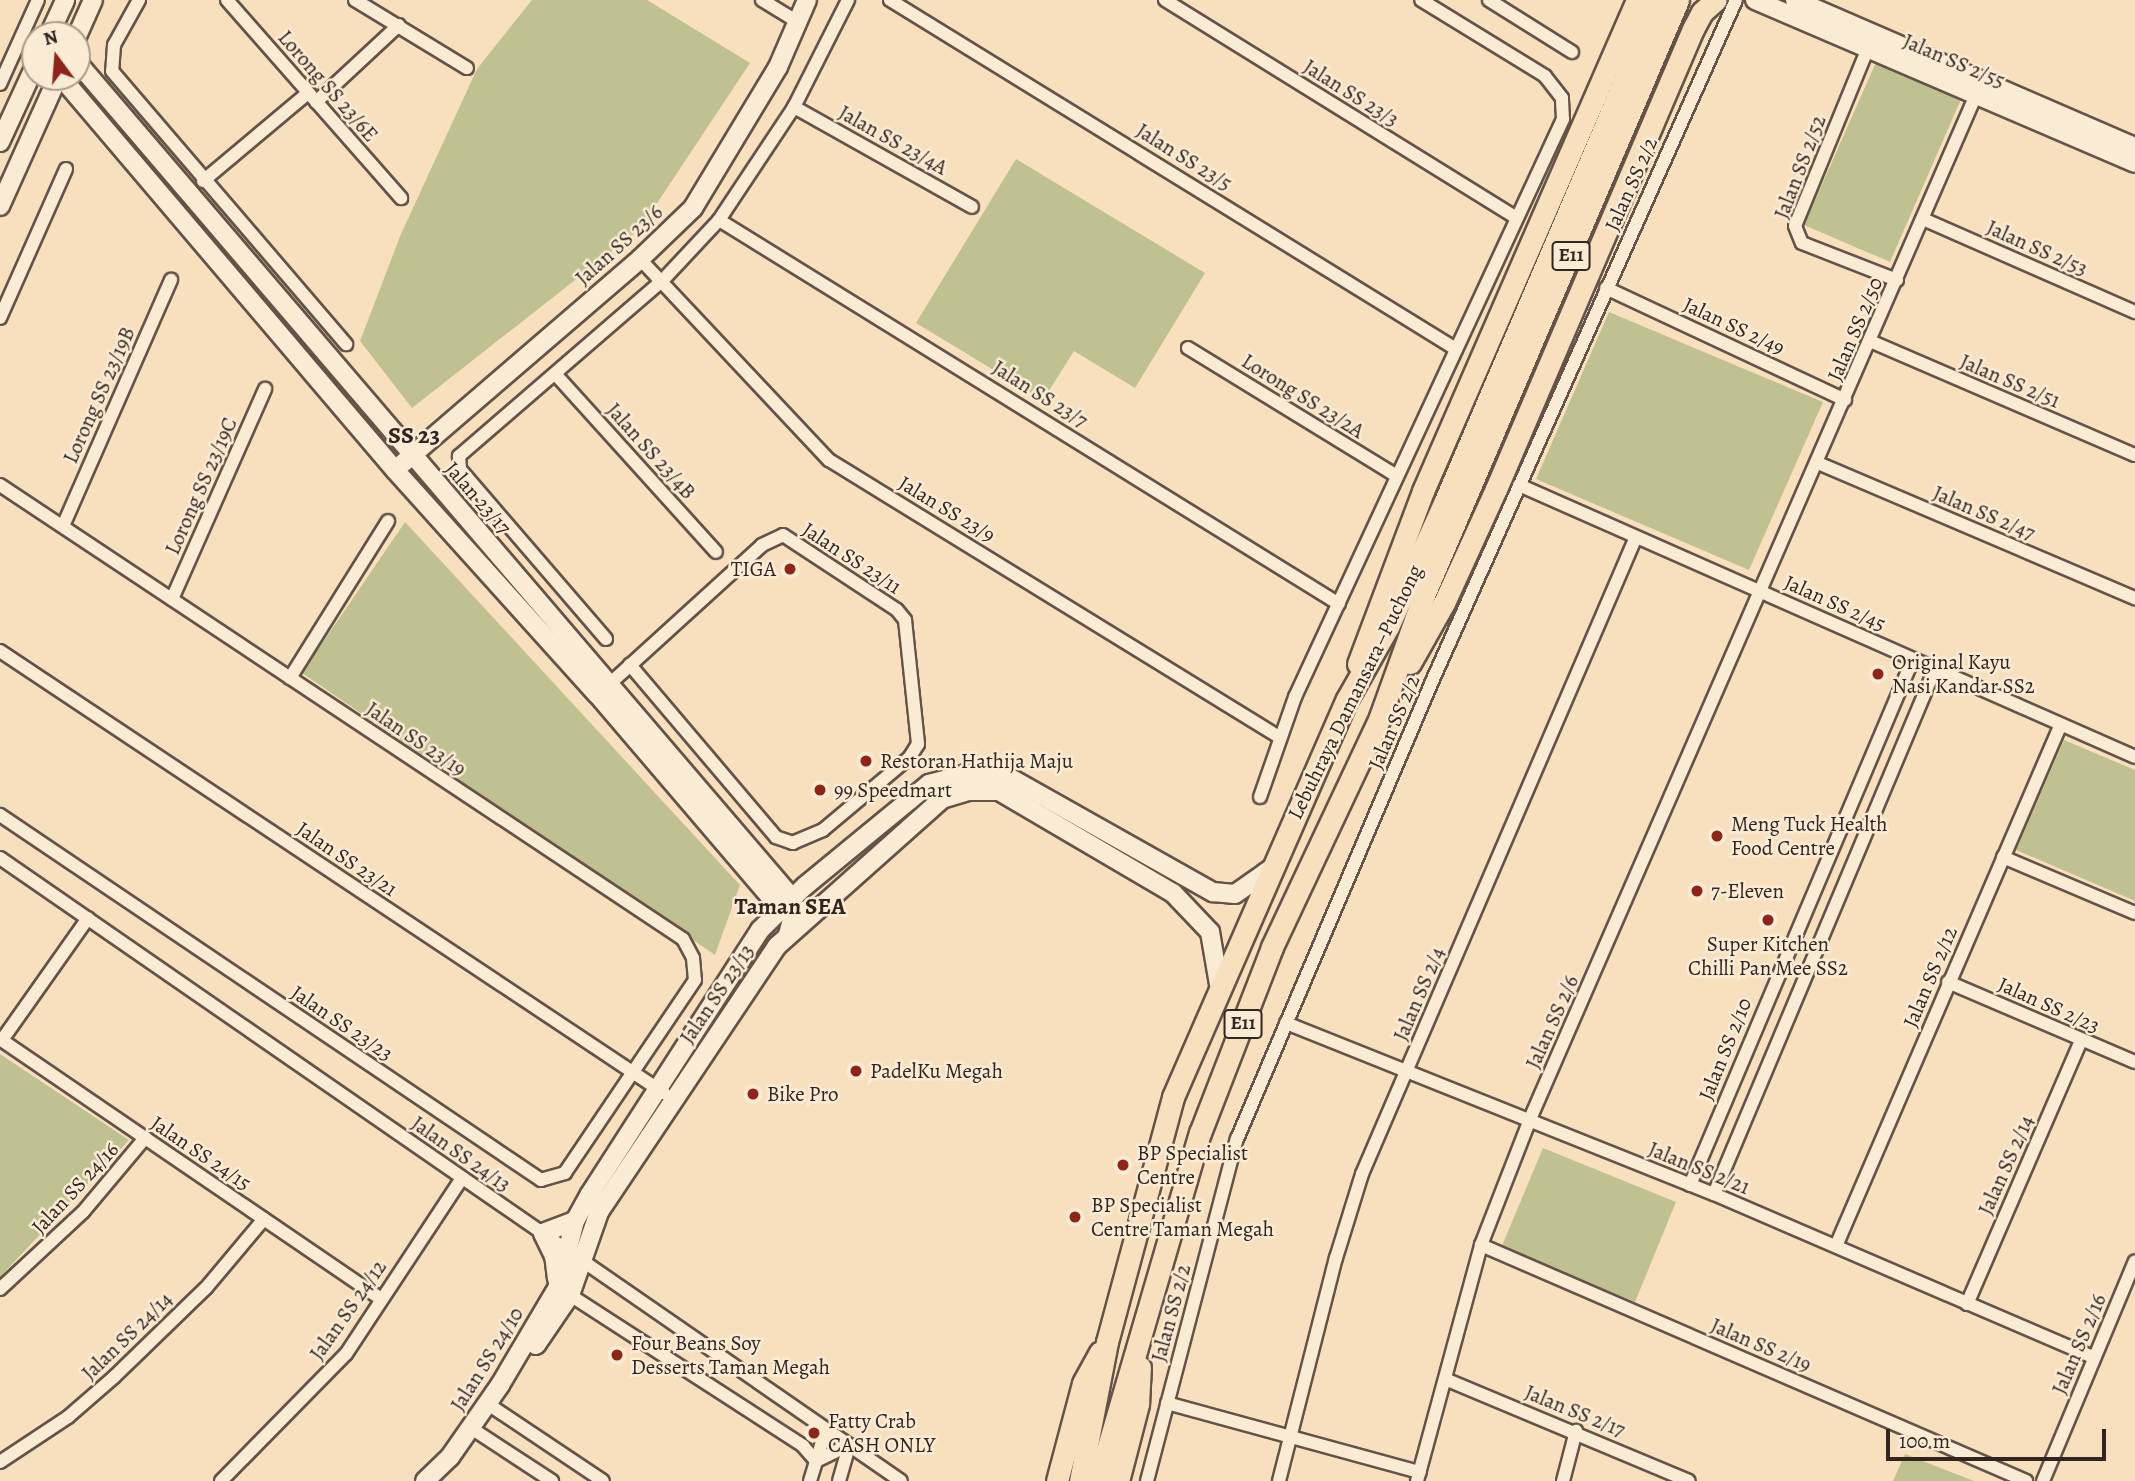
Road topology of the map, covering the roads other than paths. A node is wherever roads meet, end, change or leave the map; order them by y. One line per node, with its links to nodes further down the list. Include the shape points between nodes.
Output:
1 (38, 0): 29 (street)
2 (65, 0): 21 (street)
3 (93, 0): 22 (street)
4 (139, 0): 40 (street, via 114,46 112,71)
5 (227, 0): 34 (street, Lorong SS 23/6E)
6 (355, 0): 24 (street)
7 (762, 0): 23 (street)
8 (807, 0): 23 (street, Jalan SS 23/6)
9 (848, 0): 35 (street)
10 (890, 0): 57 (street, Jalan SS 23/5)
11 (1165, 0): 44 (street, Jalan SS 23/3)
12 (1421, 0): 44 (street, via 1545,76 1562,98 1563,119)
13 (1489, 0): 26 (street)
14 (1637, 0): 84 (highway, via 1423,491 1370,624)
15 (1660, 0): 68 (highway, Lebuhraya Damansara–Puchong / E11)
16 (1678, 0): 68 (highway, Lebuhraya Damansara–Puchong / E11)
17 (1736, 0): 51 (street, Jalan SS 2/2)
18 (1755, 0): 25 (street, Jalan SS 2/55)
19 (1795, 0): 30 (street, Jalan SS 2/55)
20 (1705, 4): 85 (highway, via 1444,603)
21 (55, 21)
22 (84, 21)
23 (798, 22): 47 (street, Jalan SS 23/6, via 778,67 693,208)
24 (399, 25): 27 (street); 34 (street)
25 (1868, 48): 30 (street, Jalan SS 2/55); 49 (street, Jalan SS 2/52, via 1795,226 1802,243)
26 (1572, 51)
27 (467, 68)
28 (91, 79): 62 (street, Jalan 23/17)
29 (0, 84)
30 (1979, 88): 37 (street, Jalan SS 2/55); 38 (street, Jalan SS 2/55); 45 (street, Jalan SS 2/50)
31 (23, 91): 36 (street)
32 (53, 91): 42 (street)
33 (71, 91): 64 (street, Jalan 23/17)
34 (312, 97): 40 (street); 41 (street, Lorong SS 23/6E)
35 (794, 107): 43 (street, Jalan SS 23/4A); 46 (street)
36 (0, 142)
37 (2135, 147)
38 (2135, 163)
39 (66, 169): 53 (street)
40 (203, 181): 55 (street)
41 (401, 198)
42 (0, 206)
43 (972, 207)
44 (1517, 218): 57 (street)
45 (1923, 219): 49 (street, Jalan SS 2/50); 52 (street, Jalan SS 2/53)
46 (719, 220): 50 (street); 76 (street, Jalan SS 23/7)
47 (640, 259): 50 (street, Jalan SS 23/9); 62 (street, Jalan SS 23/6)
48 (172, 279): 70 (street, Lorong SS 23/19B)
49 (1897, 280): 54 (street, Jalan SS 2/50)
50 (662, 281): 58 (street); 87 (street, Jalan SS 23/9, via 829,460)
51 (1606, 288): 60 (street, Jalan SS 2/49); 67 (street, Jalan SS 2/2)
52 (2135, 312)
53 (0, 318)
54 (1870, 341): 60 (street, Jalan SS 2/50); 61 (street, Jalan SS 2/51)
55 (346, 344)
56 (1188, 348): 65 (street, Lorong SS 23/2A)
57 (1456, 349): 65 (street)
58 (557, 376): 72 (street, Jalan SS 23/4B); 77 (street, via 459,456 458,463)
59 (265, 389): 75 (street, Lorong SS 23/19C)
60 (1845, 400): 63 (street, Jalan SS 2/50)
61 (2135, 455)
62 (411, 456): 64 (street, Jalan SS 23/6); 83 (street, Jalan 23/17)
63 (1818, 463): 73 (street, Jalan SS 2/50); 74 (street, Jalan SS 2/47)
64 (395, 470): 83 (street, Jalan 23/17)
65 (1397, 476): 76 (street)
66 (0, 485): 70 (street, Jalan SS 23/19)
67 (1519, 485): 71 (street, Jalan SS 2/45); 104 (street, Jalan SS 2/2)
68 (1453, 506): 84 (highway, Lebuhraya Damansara–Puchong / E11); 85 (highway, Lebuhraya Damansara–Puchong / E11)
69 (388, 521): 82 (street)
70 (63, 526): 75 (street, Jalan SS 23/19)
71 (1636, 537): 73 (street, Jalan SS 2/45); 108 (street, Jalan SS 2/4)
72 (716, 552)
73 (1762, 592): 79 (street, Jalan SS 2/45); 112 (street, Jalan SS 2/6)
74 (2135, 598)
75 (172, 599): 82 (street, Jalan SS 23/19)
76 (1339, 604): 87 (street)
77 (606, 639)
78 (0, 650): 109 (street, Jalan SS 23/21)
79 (1913, 659): 81 (street, Jalan SS 2/45); 115 (street, Jalan SS 2/10)
80 (630, 665): 80 (street, Jalan SS 23/11, via 762,545 783,536 897,610 905,620 918,744 910,757 823,830 793,843 776,837); 83 (street, Jalan SS 23/11)
81 (1935, 668): 86 (street, Jalan SS 2/45); 116 (street)
82 (290, 678): 109 (street, Jalan SS 23/19, via 683,939 693,958 695,980)
83 (603, 689): 94 (street, Jalan 23/17)
84 (1347, 699): 93 (highway, Lebuhraya Damansara–Puchong / E11)
85 (1380, 717): 142 (highway, Lebuhraya Damansara–Puchong / E11, via 1272,947 1205,1121)
86 (2061, 724): 88 (street, Jalan SS 2/45); 91 (street, Jalan SS 2/12)
87 (1279, 737): 89 (street)
88 (2135, 757)
89 (1260, 797)
90 (0, 815): 109 (street, Jalan SS 23/23, via 541,1180 565,1173)
91 (2003, 857): 98 (street); 102 (street, Jalan SS 2/12)
92 (0, 858): 99 (street, Jalan SS 24/13)
93 (1272, 868): 95 (street, Jalan SS 23/13, via 1235,894 1213,892 1005,775 966,774 929,785); 103 (highway, Lebuhraya Damansara–Puchong / E11)
94 (763, 875): 95 (street); 96 (street, Jalan 23/17); 100 (street)
95 (816, 878): 96 (street, Jalan SS 23/13)
96 (789, 906): 97 (street); 100 (street, Jalan SS 23/13); 101 (street)
97 (815, 909): 101 (street, Jalan SS 23/13); 103 (street, Jalan SS 23/13, via 942,799 969,791 999,791 1172,893 1210,932)
98 (2135, 913)
99 (88, 918): 105 (street); 114 (street, Jalan SS 24/13)
100 (760, 930): 110 (street, Jalan SS 23/13)
101 (788, 934): 111 (street, Jalan SS 23/13)
102 (1948, 982): 106 (street, Jalan SS 2/23); 121 (street, Jalan SS 2/12)
103 (1219, 984): 129 (highway, Lebuhraya Damansara–Puchong / E11, via 1172,1097)
104 (1286, 1023): 108 (street, Jalan SS 2/21); 132 (street, Jalan SS 2/2, via 1237,1139)
105 (1, 1039): 113 (street, Jalan SS 24/15)
106 (2081, 1041): 107 (street, Jalan SS 2/23); 128 (street, Jalan SS 2/14)
107 (2135, 1062)
108 (1408, 1069): 112 (street, Jalan SS 2/21); 137 (street, Jalan SS 2/4, via 1347,1222)
109 (633, 1072): 110 (street, Jalan SS 23/21)
110 (658, 1089): 111 (street, Jalan SS 23/21); 118 (street, Jalan SS 23/13)
111 (674, 1099): 123 (street, Jalan SS 23/13, via 599,1212)
112 (1530, 1119): 115 (street, Jalan SS 2/21); 120 (street, Jalan SS 2/6)
113 (145, 1139): 117 (street, Jalan SS 24/15); 125 (street, Jalan SS 24/16, via 83,1212)
114 (462, 1178): 119 (street, Jalan SS 24/13); 127 (street, Jalan SS 24/12)
115 (1690, 1185): 116 (street, Jalan SS 2/21)
116 (1714, 1194): 121 (street, Jalan SS 2/21)
117 (264, 1219): 127 (street, Jalan SS 24/15); 140 (street, Jalan SS 24/14, via 206,1287 114,1377 68,1417)
118 (576, 1221): 119 (street); 122 (street, Jalan SS 23/13)
119 (543, 1233): 122 (street, Jalan SS 24/13); 126 (street)
120 (1481, 1245): 131 (street, Jalan SS 2/6); 155 (street, Jalan SS 2/19)
121 (1836, 1246): 128 (street, Jalan SS 2/21)
122 (568, 1250): 123 (street, Jalan SS 24/13); 126 (street, Jalan SS 24/10)
123 (584, 1260): 126 (street, Jalan SS 23/13); 135 (street, Jalan SS 24/13)
124 (2135, 1261): 130 (street, Jalan SS 2/16)
125 (0, 1289)
126 (564, 1291): 133 (street, Jalan SS 24/10); 139 (street, via 803,1446)
127 (381, 1299): 143 (street, Jalan SS 24/12, via 346,1354)
128 (1967, 1304): 130 (street, Jalan SS 2/21)
129 (1107, 1342): 142 (highway, Lebuhraya Damansara–Puchong / E11); 150 (highway, via 1083,1383)
130 (2093, 1357): 156 (street, Jalan SS 2/16)
131 (1445, 1379): 136 (street, Jalan SS 2/17); 141 (street, Jalan SS 2/6)
132 (1167, 1403): 137 (street); 151 (street, Jalan SS 2/2)
133 (488, 1404): 134 (street, Jalan SS 24/10); 146 (street)
134 (471, 1427): 144 (street, Jalan SS 24/10); 145 (street)
135 (825, 1429): 138 (street, Jalan SS 24/13); 139 (street)
136 (1576, 1431): 153 (street); 154 (street, Jalan SS 2/17)
137 (1291, 1436): 141 (street); 152 (street, Jalan SS 2/4)
138 (849, 1445): 139 (street); 148 (street); 149 (street, Jalan SS 24/13)
139 (816, 1461): 147 (street)
140 (0, 1462)
141 (1419, 1476)
142 (1095, 1480)
143 (221, 1481)
144 (425, 1481)
145 (552, 1481)
146 (603, 1481)
147 (810, 1481)
148 (839, 1481)
149 (901, 1481)
150 (1057, 1481)
151 (1147, 1481)
152 (1279, 1481)
153 (1563, 1481)
154 (1689, 1481)
155 (2026, 1481)
156 (2043, 1481)

